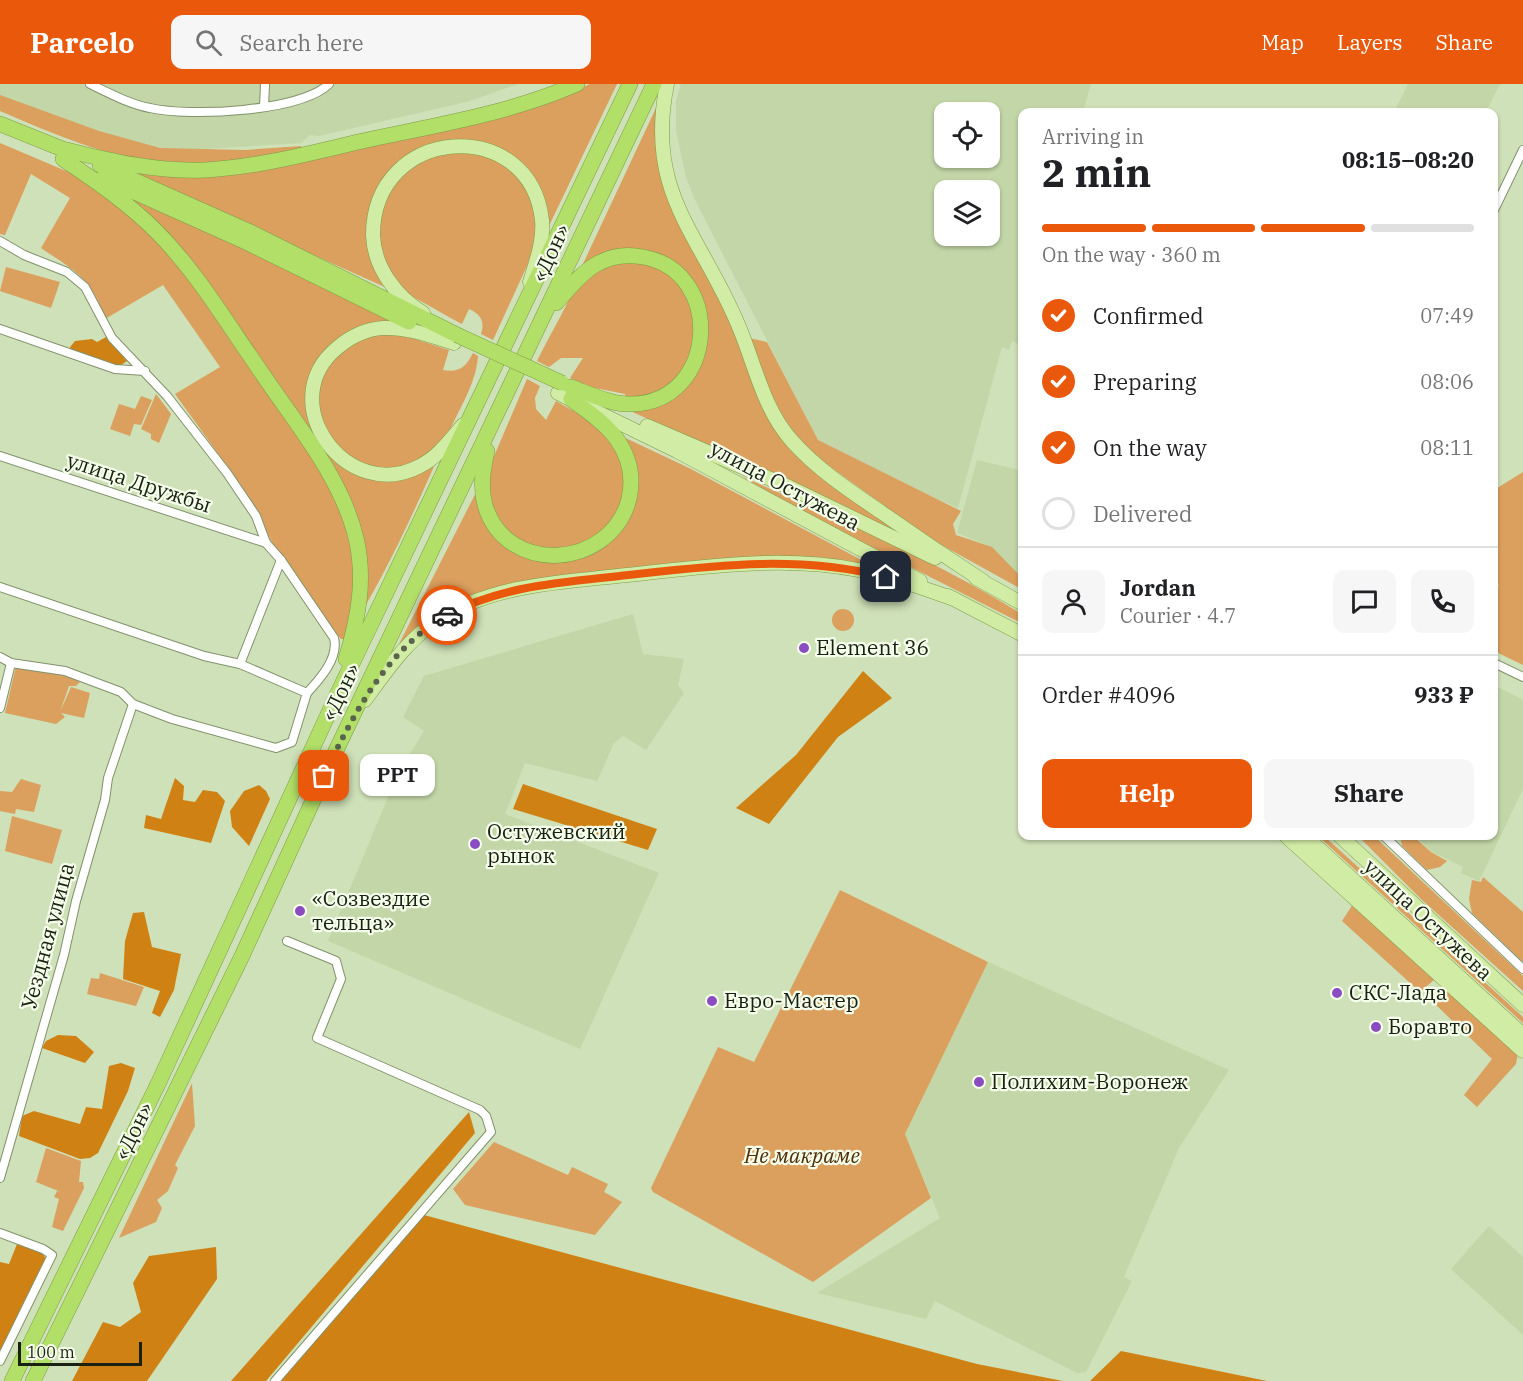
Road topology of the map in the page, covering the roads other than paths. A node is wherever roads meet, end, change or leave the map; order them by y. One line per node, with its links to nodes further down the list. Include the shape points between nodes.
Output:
1 (90, 84): 8 (street, via 150,108 210,111)
2 (265, 84): 8 (street)
3 (329, 84): 8 (street, via 300,101)
4 (577, 84): 11 (highway, via 489,114 237,166 163,169)
5 (630, 84): 14 (highway, «Дон»)
6 (654, 84): 15 (highway, «Дон»)
7 (667, 84): 25 (main road, via 662,142 674,199 737,321 760,388 777,421 796,445 831,476)
8 (264, 107)
9 (0, 126): 11 (highway)
10 (1523, 150): 12 (street)
11 (65, 155): 17 (highway); 36 (highway, via 123,201 175,251 221,312 336,489 356,538 360,580 355,630)
12 (1498, 202)
13 (0, 241): 18 (street, via 77,280 91,295 112,338)
14 (525, 302): 17 (main road, via 542,230 540,207 528,183 509,162 482,149 444,146 418,155 399,169 379,198 374,214 376,254 389,282 404,299); 20 (highway, «Дон»)
15 (548, 312): 19 (highway, via 589,268 626,256 650,258 674,270 688,287 699,312 702,332 696,361 668,394 623,404); 21 (highway, «Дон»)
16 (0, 329): 18 (street, via 115,369)
17 (456, 339): 19 (highway); 20 (main road, via 391,328 351,338 320,368 313,412 324,438 340,458 366,471 385,474 409,471 427,462)
18 (145, 371): 23 (street, via 240,492)
19 (565, 391): 21 (highway, via 616,437 632,477 619,522 595,545 575,554 554,556 526,550 508,538 489,515 483,493); 25 (main road, улица Остужева, via 857,519); 27 (main road, улица Остужева)
20 (471, 414): 36 (highway, «Дон»)
21 (493, 426): 39 (highway, «Дон»)
22 (0, 456): 23 (street, улица Дружбы)
23 (266, 543): 24 (street)
24 (281, 560): 32 (street); 35 (street, via 334,638 336,647 330,663)
25 (983, 582): 28 (main road, улица Остужева)
26 (0, 587): 32 (street, via 204,656)
27 (954, 599): 29 (main road, улица Остужева); 39 (main road, via 858,570 771,563 716,565 520,589 466,605 428,627 401,652)
28 (1018, 601)
29 (1018, 632)
30 (0, 657): 31 (street)
31 (11, 663): 37 (street, via 65,671 121,692); 38 (street)
32 (240, 664): 35 (street)
33 (1498, 665): 34 (street)
34 (1523, 677)
35 (308, 693): 37 (street, via 292,742 281,748 204,730)
36 (337, 695): 52 (highway, «Дон», via 163,1074)
37 (133, 704): 49 (street, Уездная улица, via 108,778 64,955)
38 (0, 708)
39 (354, 715): 53 (highway, «Дон», via 242,956)
40 (1290, 840): 48 (main road)
41 (1309, 840): 47 (main road, улица Остужева)
42 (1344, 840): 46 (main road, улица Остужева)
43 (1388, 840): 45 (street)
44 (287, 941): 54 (street, via 336,961 341,978 317,1038 480,1110 491,1131)
45 (1523, 969)
46 (1523, 1005)
47 (1523, 1035)
48 (1523, 1051)
49 (0, 1178)
50 (0, 1233): 51 (street, via 52,1256)
51 (0, 1361)
52 (12, 1381)
53 (33, 1381)
54 (274, 1381)

